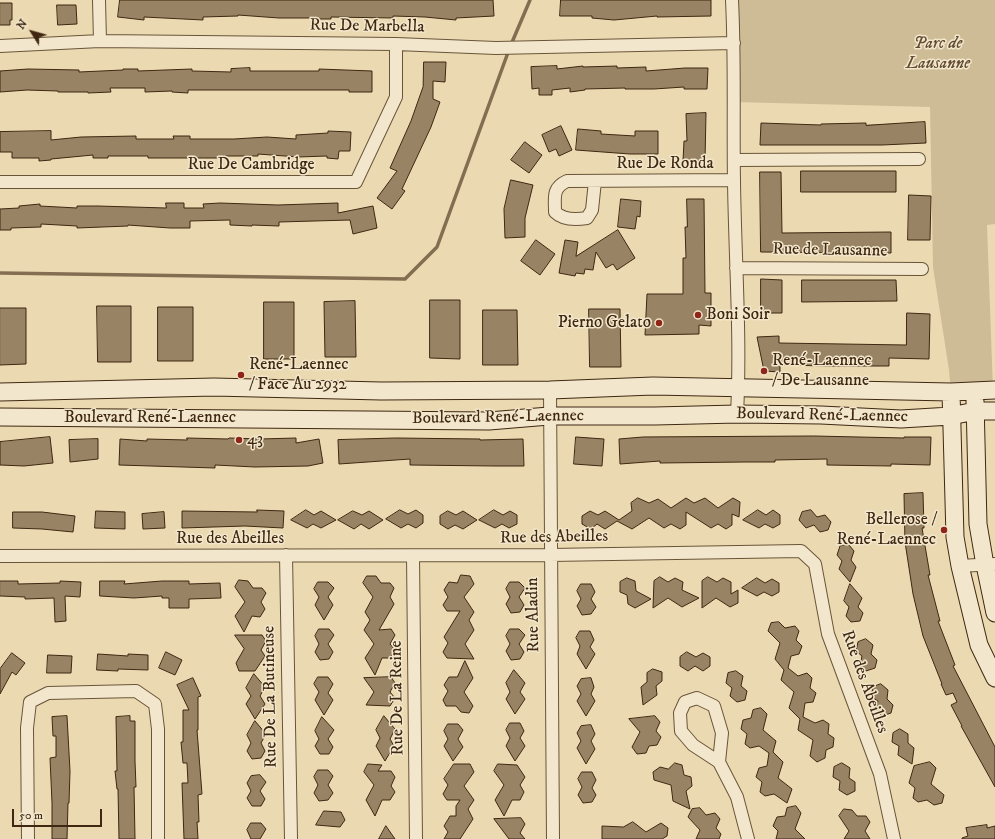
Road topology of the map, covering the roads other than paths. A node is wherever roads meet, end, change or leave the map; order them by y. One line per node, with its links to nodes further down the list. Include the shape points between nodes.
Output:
1 (99, 0): 3 (street)
2 (732, 0): 4 (street)
3 (100, 41): 5 (street, Rue De Marbella); 6 (street, Rue De Marbella)
4 (734, 43): 5 (street, Rue De Marbella, via 496,48); 8 (street)
5 (396, 44): 11 (street, Rue De Cambridge, via 396,97 356,182)
6 (0, 46)
7 (919, 159): 8 (street)
8 (734, 160): 9 (street)
9 (734, 180): 10 (street, Rue De Ronda); 12 (street)
10 (595, 181)
11 (0, 182)
12 (736, 268): 13 (street, Rue de Lausanne); 14 (street)
13 (922, 269)
14 (739, 387): 15 (street, Boulevard René-Laennec, via 653,386); 19 (street, Boulevard René-Laennec); 22 (street)
15 (550, 390): 18 (street, Boulevard René-Laennec, via 381,391 214,387); 23 (street, Rue Aladin)
16 (995, 390): 17 (street, Boulevard René-Laennec)
17 (975, 391): 19 (street, Boulevard René-Laennec); 20 (street)
18 (0, 392)
19 (951, 392): 24 (street)
20 (975, 411): 21 (street, Boulevard René-Laennec); 24 (street, Boulevard René-Laennec); 30 (street, via 978,524)
21 (995, 411)
22 (737, 414): 23 (street, Boulevard René-Laennec); 24 (street, Boulevard René-Laennec, via 901,419)
23 (549, 416): 25 (street, Boulevard René-Laennec, via 489,421); 27 (street, Rue Aladin)
24 (951, 416): 31 (street, via 955,537)
25 (0, 417)
26 (286, 555): 28 (street, Rue des Abeilles); 29 (street, Rue des Abeilles); 37 (street, Rue De La Butineuse)
27 (550, 555): 29 (street, Rue des Abeilles); 39 (street, Rue Aladin); 41 (street, Rue des Abeilles, via 801,550 815,564 828,634 880,774)
28 (0, 556)
29 (413, 556): 38 (street, Rue De La Reine)
30 (990, 565): 31 (street); 32 (street)
31 (960, 566): 33 (street, via 979,645)
32 (995, 614)
33 (995, 678)
34 (719, 762): 34 (street, via 722,733 714,706 697,698 685,702 680,713 681,731 693,745); 40 (street, via 737,797)
35 (28, 839): 36 (street, via 27,728 30,702 48,693 136,691 155,704 158,729)
36 (158, 839)
37 (291, 839)
38 (416, 839)
39 (553, 839)
40 (748, 839)
41 (894, 839)

